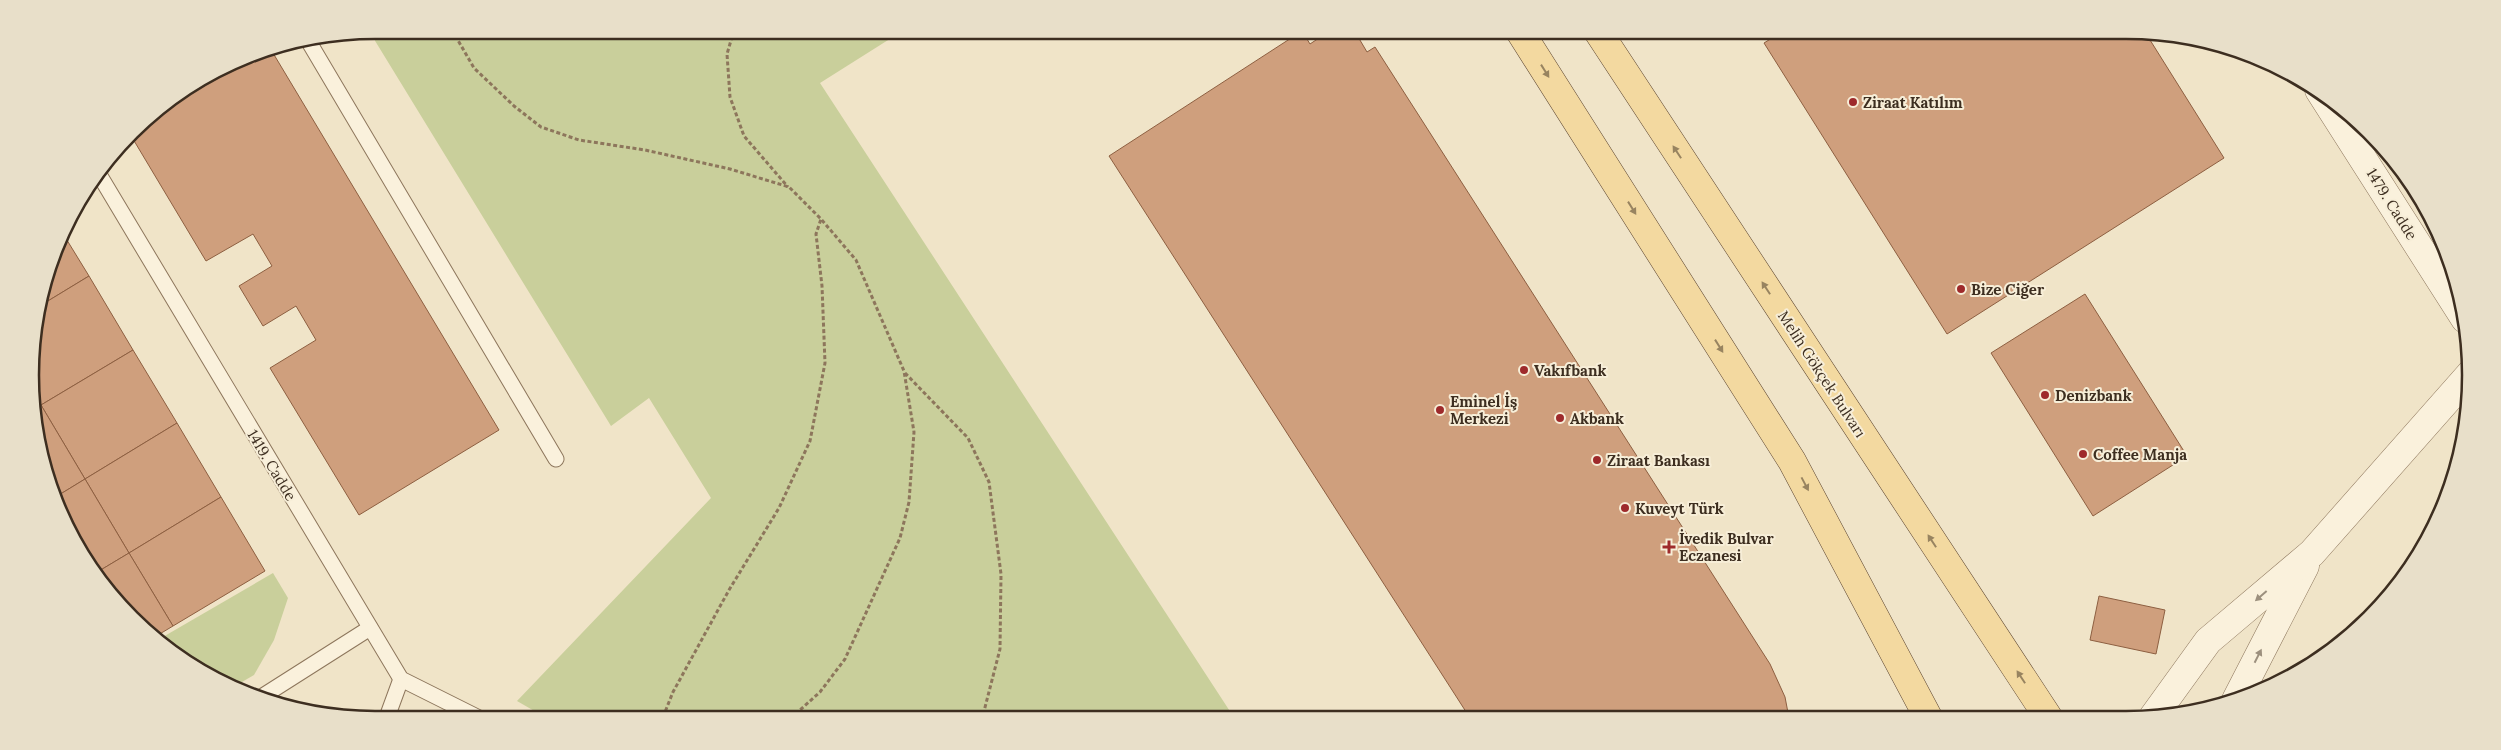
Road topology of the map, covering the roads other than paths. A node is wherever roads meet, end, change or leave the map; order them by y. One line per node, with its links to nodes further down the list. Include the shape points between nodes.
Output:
1 (1525, 39): 17 (main road, one-way to 17, via 1792,461)
2 (1603, 39): 18 (main road, Melih Gökçek Bulvarı, one-way to 2)
3 (311, 45): 8 (lane)
4 (2330, 107): 6 (street, 1479. Cadde)
5 (102, 179): 10 (lane, 1419. Cadde)
6 (2454, 300)
7 (2462, 382): 9 (street)
8 (556, 459)
9 (2312, 553): 12 (street, one-way to 9); 14 (street, one-way to 14, via 2208,642)
10 (370, 628): 11 (lane, 1419. Cadde); 13 (lane)
11 (401, 679): 15 (lane); 16 (lane)
12 (2241, 691)
13 (267, 693)
14 (2158, 710)
15 (389, 711)
16 (465, 711)
17 (1924, 711)
18 (2044, 711)

